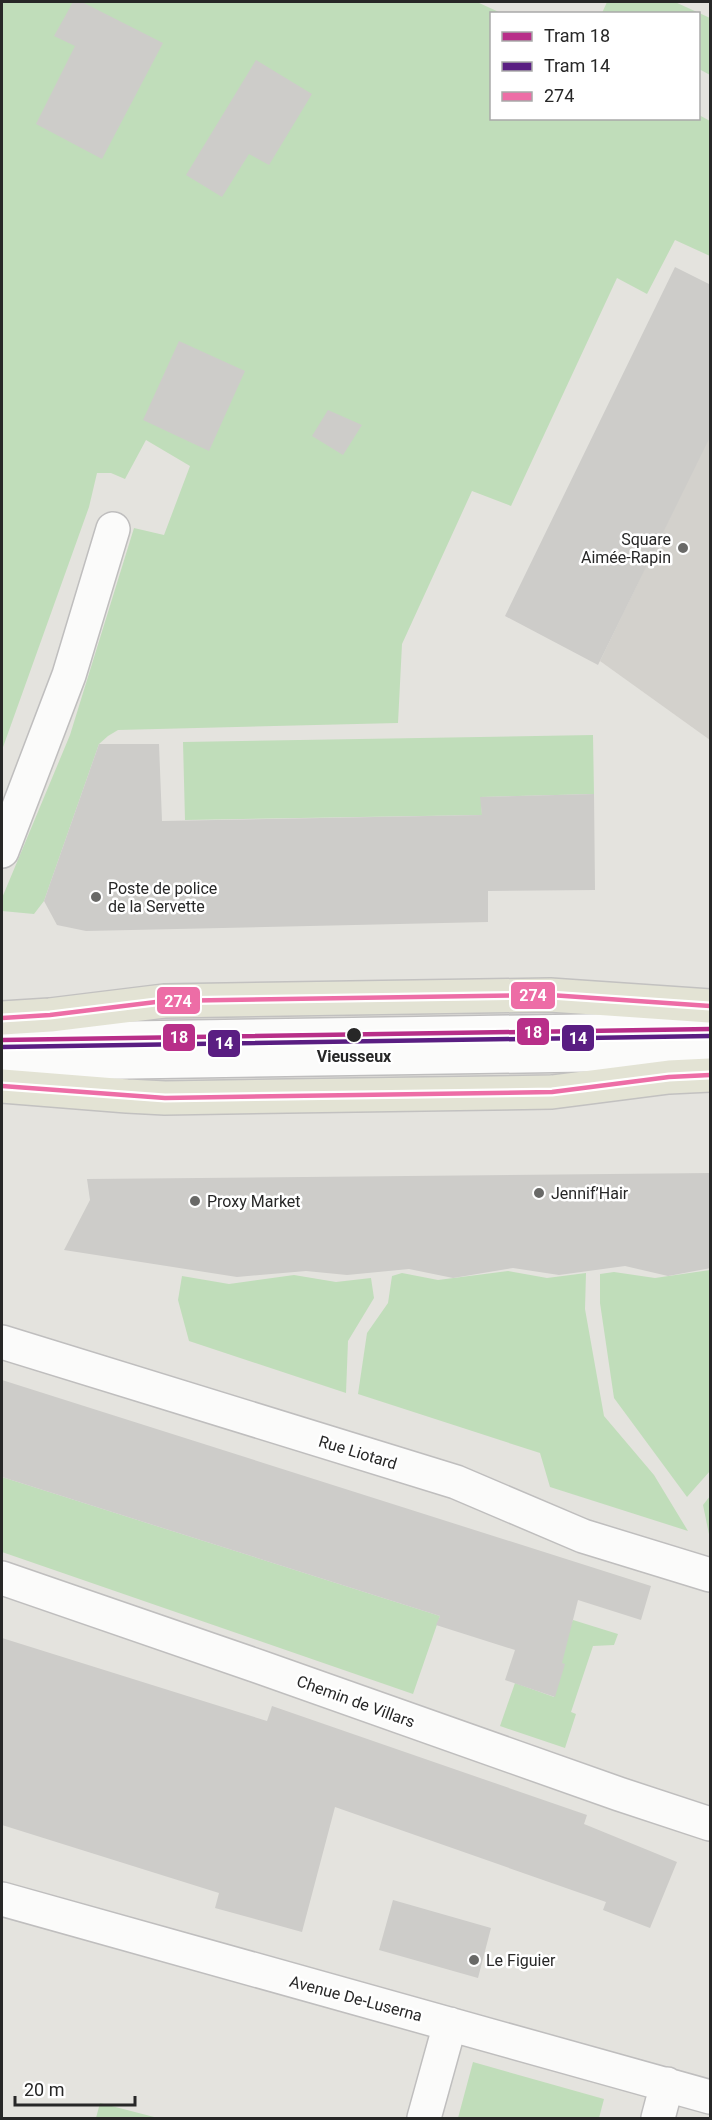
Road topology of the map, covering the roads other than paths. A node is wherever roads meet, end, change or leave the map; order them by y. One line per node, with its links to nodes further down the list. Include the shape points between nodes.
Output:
1 (113, 529): 2 (street, via 69,675)
2 (2, 851)
3 (711, 1006): 4 (main road, via 550,995 164,1001)
4 (2, 1018)
5 (711, 1029): 6 (street)
6 (2, 1040)
7 (711, 1053): 8 (street)
8 (2, 1064)
9 (711, 1075): 10 (main road, via 552,1092 165,1098)
10 (2, 1086)
11 (2, 1342): 12 (street, Rue Liotard, via 456,1482 583,1536)
12 (711, 1575)
13 (2, 1578): 14 (street, Chemin de Villars)
14 (711, 1824)
15 (2, 1899): 16 (street, Avenue De-Luserna)
16 (450, 2024): 17 (street, Avenue De-Luserna); 19 (street)
17 (667, 2084): 18 (street, Avenue De-Luserna); 20 (street)
18 (711, 2097)
19 (424, 2118)
20 (658, 2118)

